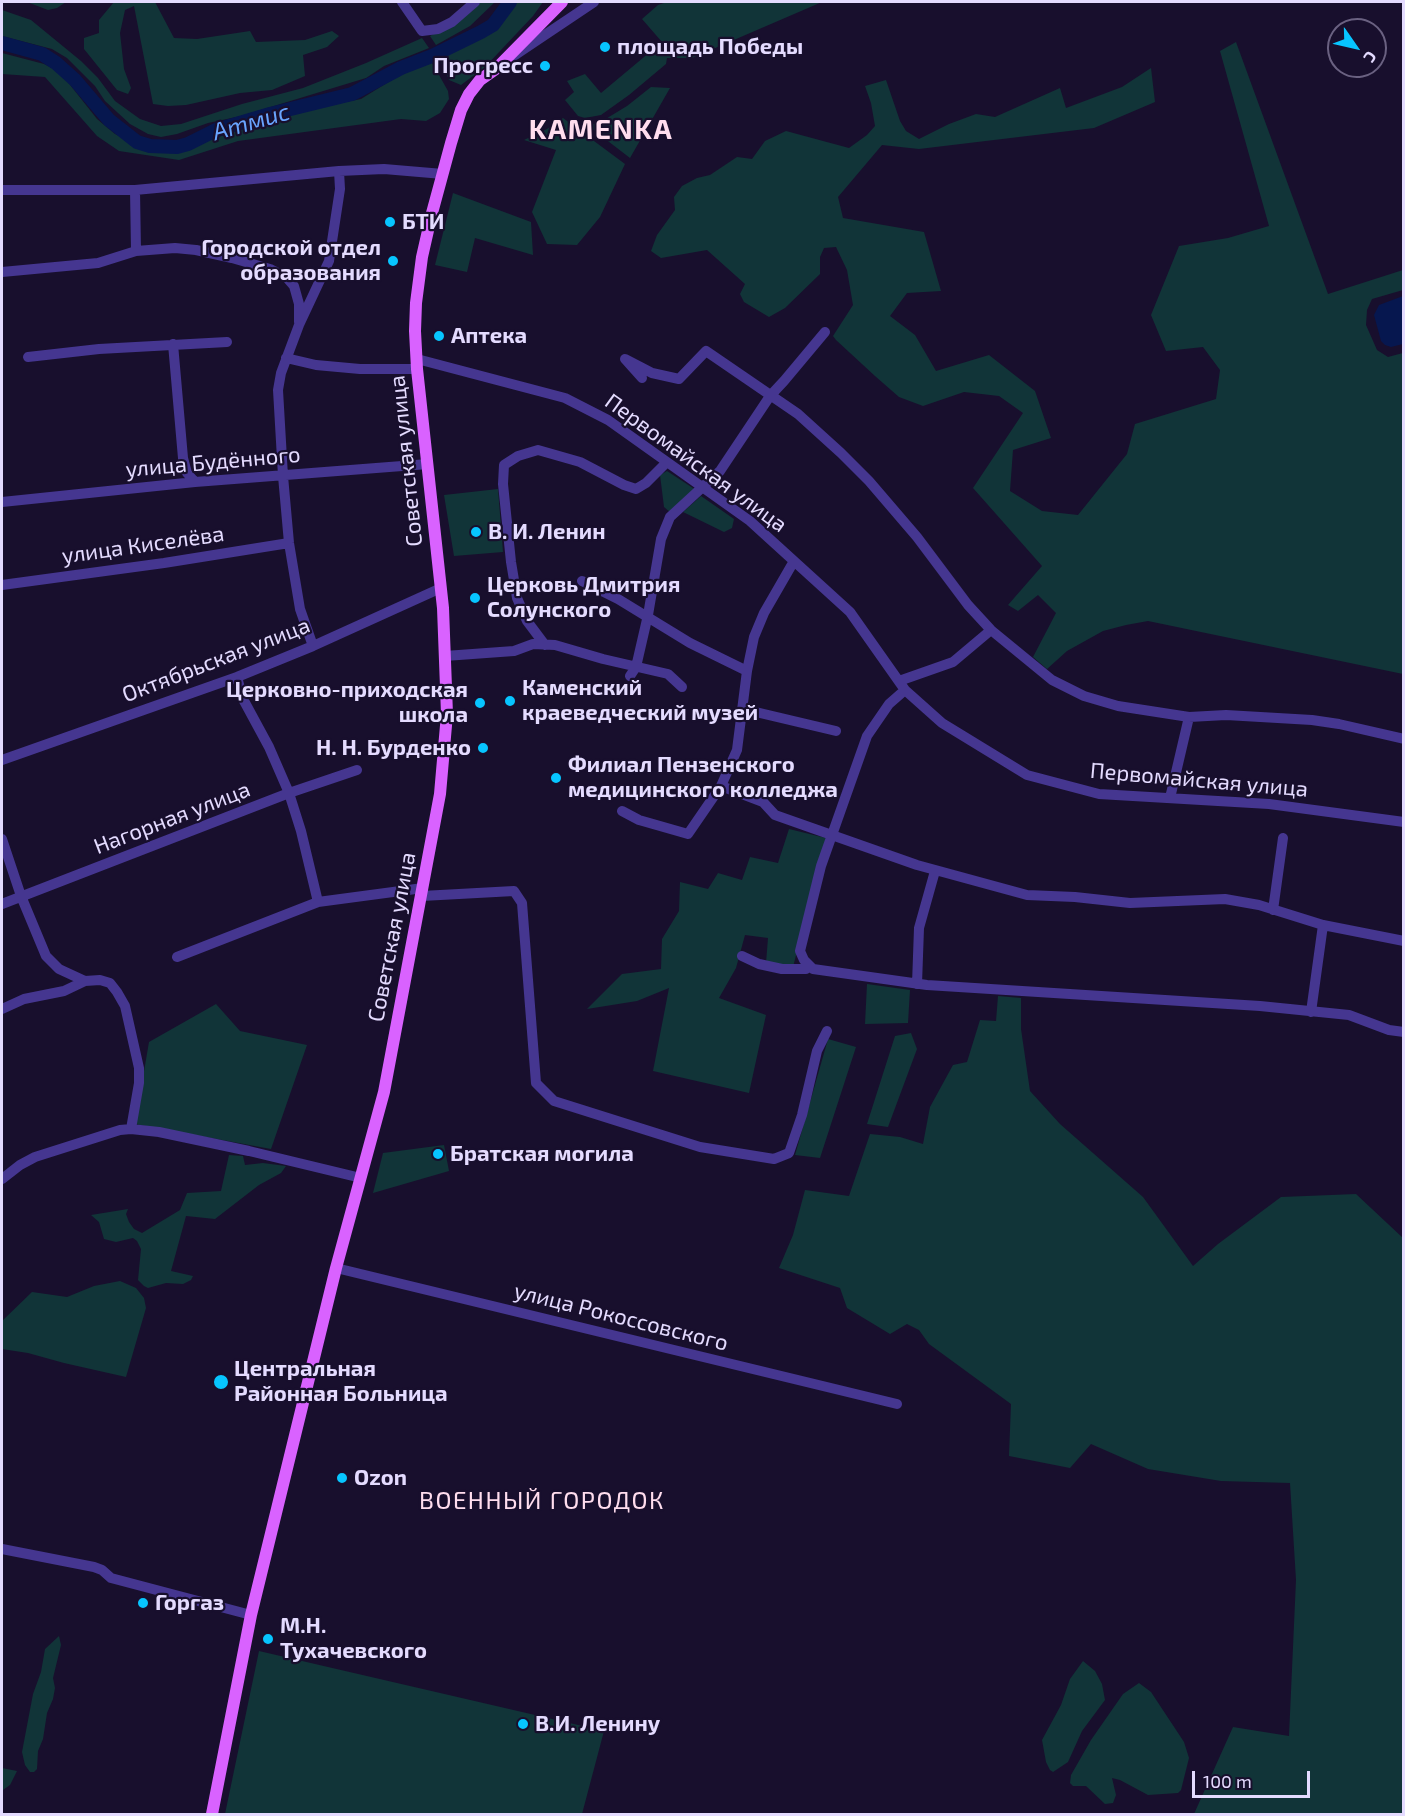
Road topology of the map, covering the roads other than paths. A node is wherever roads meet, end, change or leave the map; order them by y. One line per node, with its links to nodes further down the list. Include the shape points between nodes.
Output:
1 (402, 2): 2 (street, via 422,31 452,22)
2 (475, 2)
3 (562, 2): 5 (main road, Советская улица)
4 (594, 2): 5 (street, Советская улица)
5 (497, 68): 7 (main road, Советская улица, via 469,94)
6 (339, 171): 7 (street, via 384,169); 9 (street); 12 (street, via 329,261)
7 (443, 174): 18 (main road, Советская улица, via 421,266 416,303)
8 (2, 190): 9 (street)
9 (135, 190): 10 (street)
10 (136, 251): 11 (street, via 98,263); 12 (street, via 196,250 270,269 294,286)
11 (2, 272)
12 (299, 325): 17 (street)
13 (825, 332): 20 (street)
14 (226, 342): 15 (street)
15 (173, 344): 16 (street); 24 (street, via 183,458)
16 (28, 357)
17 (286, 358): 18 (street, Первомайская улица, via 360,369); 23 (street, via 278,390)
18 (417, 364): 21 (street, Первомайская улица, via 565,398 608,420); 22 (main road, Советская улица)
19 (642, 378): 20 (street, via 625,359 679,379 706,351)
20 (770, 396): 25 (street, via 720,471); 33 (street, via 798,414 862,474)
21 (667, 462): 25 (street, Первомайская улица); 34 (street, via 636,489 580,462 537,450 504,465 502,484 517,598 527,621)
22 (428, 464): 23 (street, улица Будённого); 31 (main road, Советская улица)
23 (282, 476): 24 (street, улица Будённого); 27 (street)
24 (195, 482): 26 (street, улица Будённого)
25 (702, 488): 28 (street, Первомайская улица, via 750,521); 32 (street, via 670,517 661,539)
26 (2, 502)
27 (289, 543): 30 (street, улица Киселёва); 35 (street, via 300,609)
28 (794, 561): 37 (street, via 764,613); 40 (street, Первомайская улица, via 850,612)
29 (582, 581): 32 (street)
30 (2, 585)
31 (441, 588): 35 (street, Октябрьская улица); 36 (main road, Советская улица)
32 (648, 615): 37 (street, via 690,643); 38 (street)
33 (991, 630): 40 (street, via 953,662); 43 (street, via 1052,680 1084,696 1118,706)
34 (545, 645): 36 (street); 38 (street)
35 (313, 646): 39 (street, Октябрьская улица)
36 (445, 656): 57 (main road, Советская улица, via 446,733)
37 (747, 671): 42 (street)
38 (633, 672): 41 (street, via 668,674)
39 (237, 677): 46 (street, Октябрьская улица); 49 (street, via 243,699)
40 (902, 686): 50 (street, Первомайская улица, via 942,723 1027,775 1099,794); 53 (street, via 867,736)
41 (682, 687)
42 (742, 709): 44 (street); 48 (street, via 737,750)
43 (1189, 717): 45 (street, via 1312,720); 50 (street)
44 (836, 731)
45 (1404, 739)
46 (2, 759)
47 (357, 770): 49 (street, Нагорная улица)
48 (721, 786): 51 (street, via 688,834); 53 (street, via 763,802 775,815)
49 (289, 793): 58 (street, Нагорная улица); 59 (street)
50 (1170, 798): 52 (street, Первомайская улица, via 1269,804)
51 (622, 811)
52 (1404, 822)
53 (832, 834): 56 (street); 66 (street, via 820,866 800,951)
54 (1283, 838): 61 (street)
55 (2, 839): 58 (street)
56 (935, 871): 61 (street, via 1027,895 1130,903 1225,899); 68 (street, via 919,928)
57 (423, 892): 59 (street); 71 (street, via 514,891 522,903 536,1083 554,1101 700,1147 774,1160 789,1153); 74 (main road, Советская улица, via 384,1092)
58 (21, 896): 60 (street, Нагорная улица); 67 (street, via 46,956 59,969)
59 (318, 902): 65 (street)
60 (2, 904)
61 (1273, 910): 62 (street)
62 (1323, 925): 63 (street); 70 (street)
63 (1404, 941)
64 (742, 956): 66 (street, via 782,969)
65 (177, 957)
66 (810, 966): 68 (street)
67 (85, 981): 69 (street); 73 (street, via 110,983 125,1006 139,1068)
68 (917, 984): 70 (street)
69 (2, 1009)
70 (1311, 1012): 72 (street, via 1349,1015)
71 (827, 1032)
72 (1404, 1032)
73 (131, 1130): 74 (street, via 159,1132); 75 (street, via 35,1157)
74 (362, 1178): 76 (main road, Советская улица)
75 (2, 1179)
76 (336, 1268): 77 (street, улица Рокоссовского); 79 (main road, Советская улица)
77 (897, 1404)
78 (2, 1549): 79 (street, via 94,1567 111,1578)
79 (250, 1616): 80 (main road, Советская улица)
80 (212, 1815)

